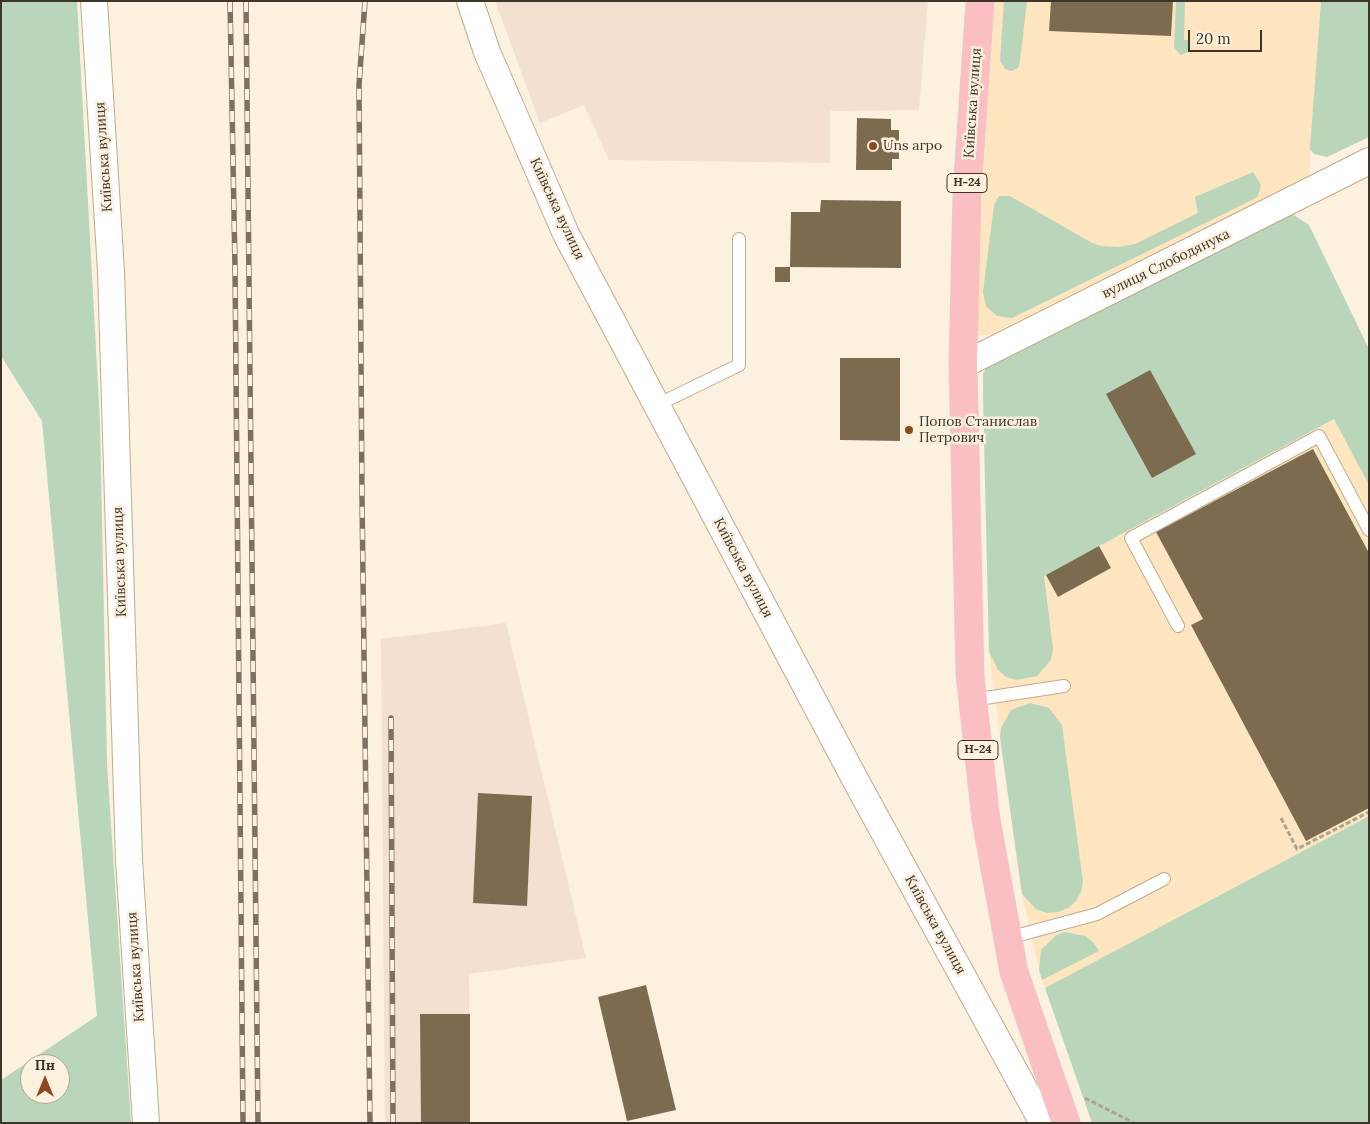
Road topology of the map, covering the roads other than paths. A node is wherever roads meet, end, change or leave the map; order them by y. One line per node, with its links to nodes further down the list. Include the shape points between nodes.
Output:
1 (94, 1): 14 (street, Київська вулиця, via 111,271 129,860)
2 (470, 1): 7 (street, Київська вулиця, via 487,52 566,234)
3 (980, 1): 6 (main road, Київська вулиця / Н-24, via 966,194)
4 (1369, 161): 6 (street, вулиця Слободянука)
5 (739, 239): 7 (lane, via 739,365)
6 (963, 365): 11 (main road, Київська вулиця / Н-24)
7 (656, 405): 15 (street, Київська вулиця)
8 (1369, 530): 9 (lane, via 1319,436 1132,538)
9 (1178, 626)
10 (1064, 686): 11 (lane)
11 (972, 700): 13 (main road, Київська вулиця / Н-24, via 986,820)
12 (1164, 879): 13 (lane, via 1097,914)
13 (1008, 938): 16 (main road, Київська вулиця / Н-24, via 1014,972)
14 (146, 1123)
15 (1043, 1123)
16 (1066, 1123)

